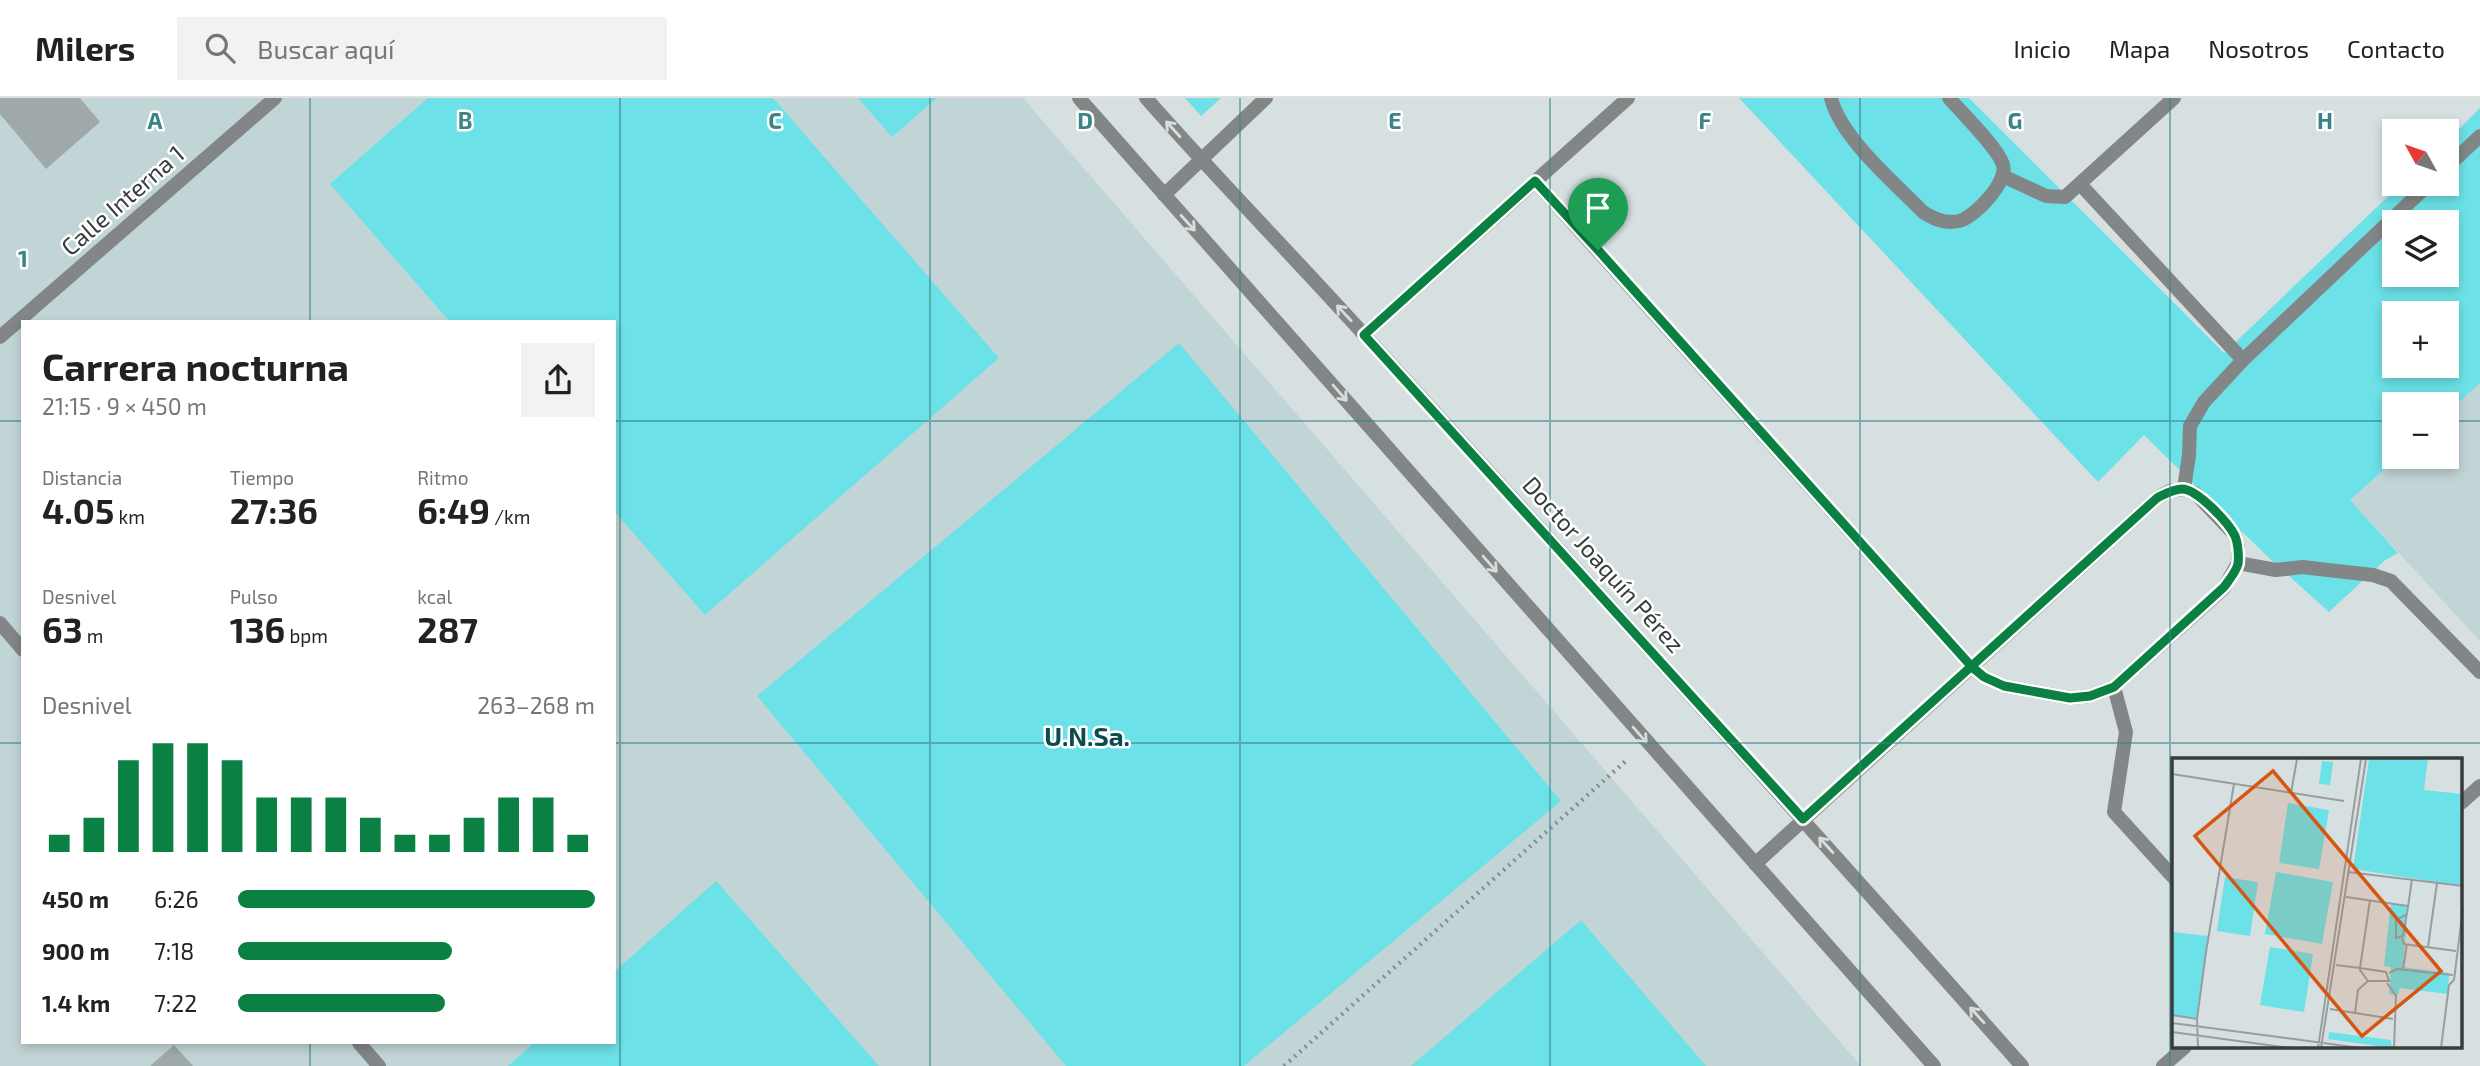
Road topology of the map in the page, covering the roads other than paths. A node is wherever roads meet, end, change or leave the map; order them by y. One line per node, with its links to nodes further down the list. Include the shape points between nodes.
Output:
1 (1079, 98): 15 (street)
2 (1146, 98): 11 (street, Doctor Joaquín Pérez, one-way to 2)
3 (1266, 98): 11 (street)
4 (1628, 98): 13 (street)
5 (1831, 98): 12 (street, via 1846,131 1936,220 1968,216)
6 (1949, 98): 12 (street, via 1997,153 2004,165)
7 (2174, 98): 14 (street)
8 (273, 99): 18 (street, Calle Interna 1)
9 (2480, 136): 10 (street)
10 (2459, 155)
11 (1200, 160): 15 (street); 17 (street, Doctor Joaquín Pérez, one-way to 11)
12 (2003, 176): 14 (street, via 2046,196 2065,197)
13 (1535, 181): 17 (street); 24 (street)
14 (2080, 184): 19 (street)
15 (1164, 195): 30 (street, one-way to 30)
16 (2416, 196): 19 (street)
17 (1364, 335): 29 (street, Doctor Joaquín Pérez)
18 (0, 337)
19 (2243, 360): 20 (street, via 2204,402 2190,426)
20 (2184, 489): 21 (street, via 2195,493 2235,535); 24 (street, via 2157,498)
21 (2238, 564): 25 (street, via 2276,570 2303,567 2391,581); 26 (street, via 2224,587)
22 (0, 623): 23 (street)
23 (21, 648)
24 (1972, 667): 26 (street, via 2004,686 2070,698); 29 (street)
25 (2480, 672)
26 (2114, 687): 31 (street, via 2126,732 2114,812)
27 (2480, 786): 28 (street)
28 (2462, 802)
29 (1803, 819): 30 (street); 36 (street, Doctor Joaquín Pérez, one-way to 29)
30 (1755, 864): 35 (street)
31 (2172, 876)
32 (360, 1044): 34 (street)
33 (2184, 1048): 37 (street)
34 (379, 1066)
35 (1934, 1066)
36 (2022, 1066)
37 (2164, 1066)

